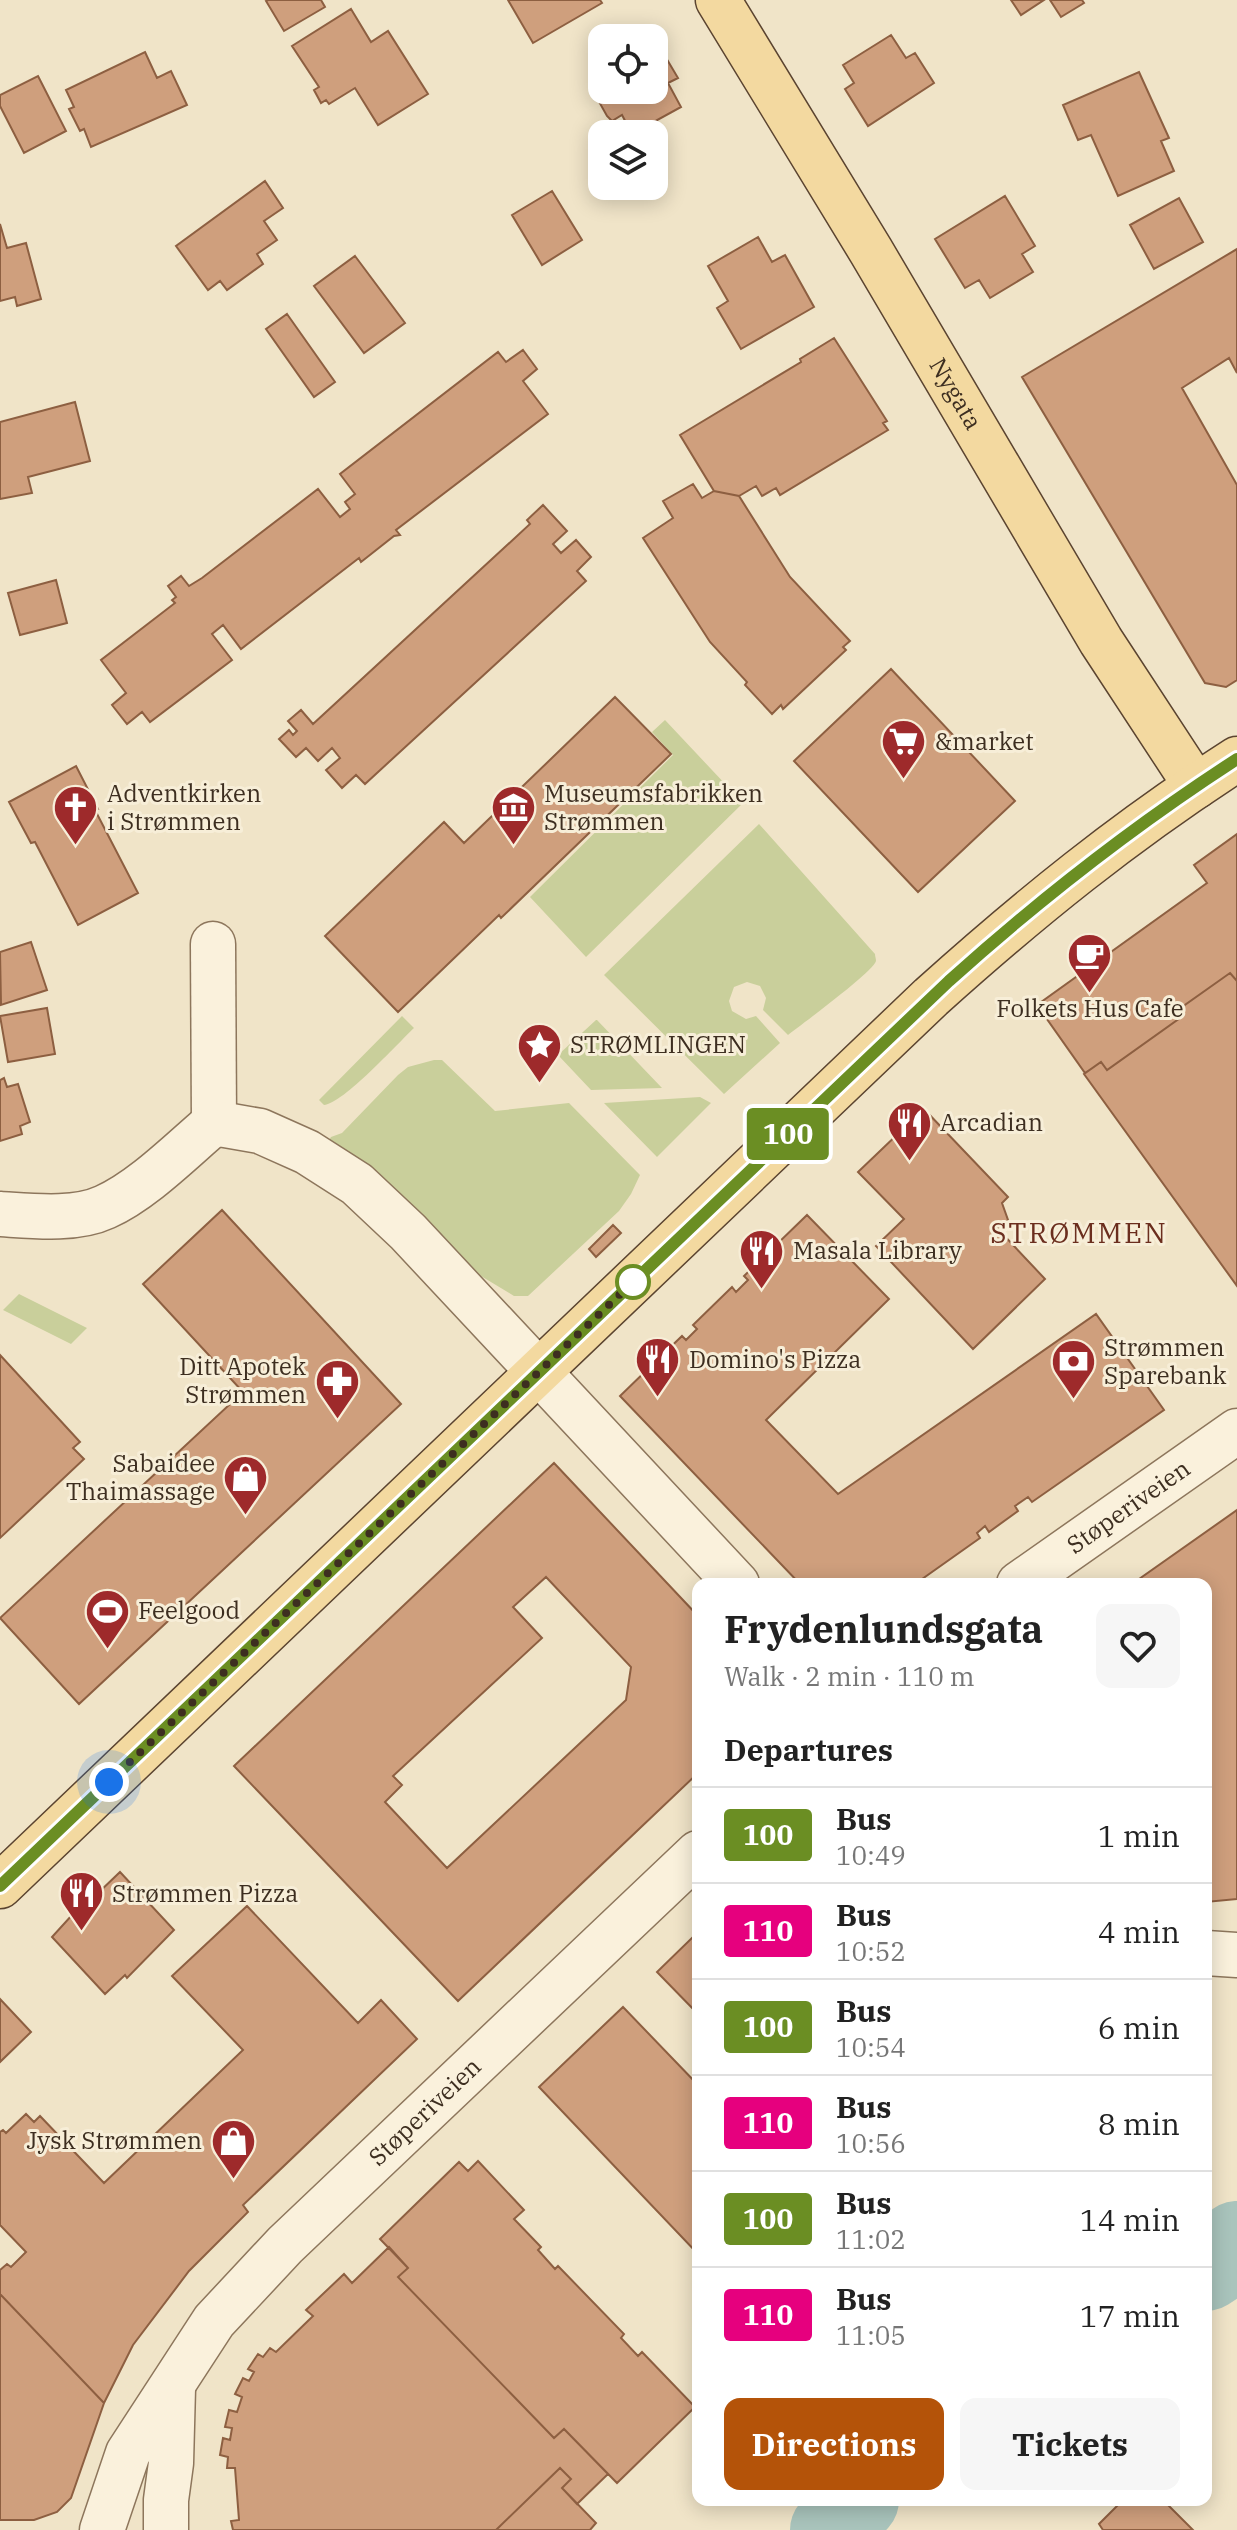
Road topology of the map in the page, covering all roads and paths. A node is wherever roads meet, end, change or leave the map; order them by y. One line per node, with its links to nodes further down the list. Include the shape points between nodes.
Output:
1 (718, 0): 3 (main road, Nygata, via 1101,641)
2 (1237, 759): 3 (main road)
3 (1196, 786): 7 (main road, via 1082,868 986,948)
4 (213, 944): 5 (street)
5 (214, 1123): 6 (street, via 104,1208 56,1217); 7 (street, via 260,1131 307,1152 357,1184)
6 (0, 1214)
7 (539, 1372): 9 (street); 12 (main road)
8 (1237, 1431): 10 (street, Støperiveien)
9 (731, 1578)
10 (1028, 1578)
11 (692, 1859): 15 (street, Støperiveien, via 285,2245 214,2321)
12 (0, 1886)
13 (1212, 1953): 14 (street)
14 (1237, 1955)
15 (173, 2388): 16 (street, Støperiveien, via 128,2453); 17 (street, Støperiveien)
16 (102, 2530)
17 (166, 2530)

